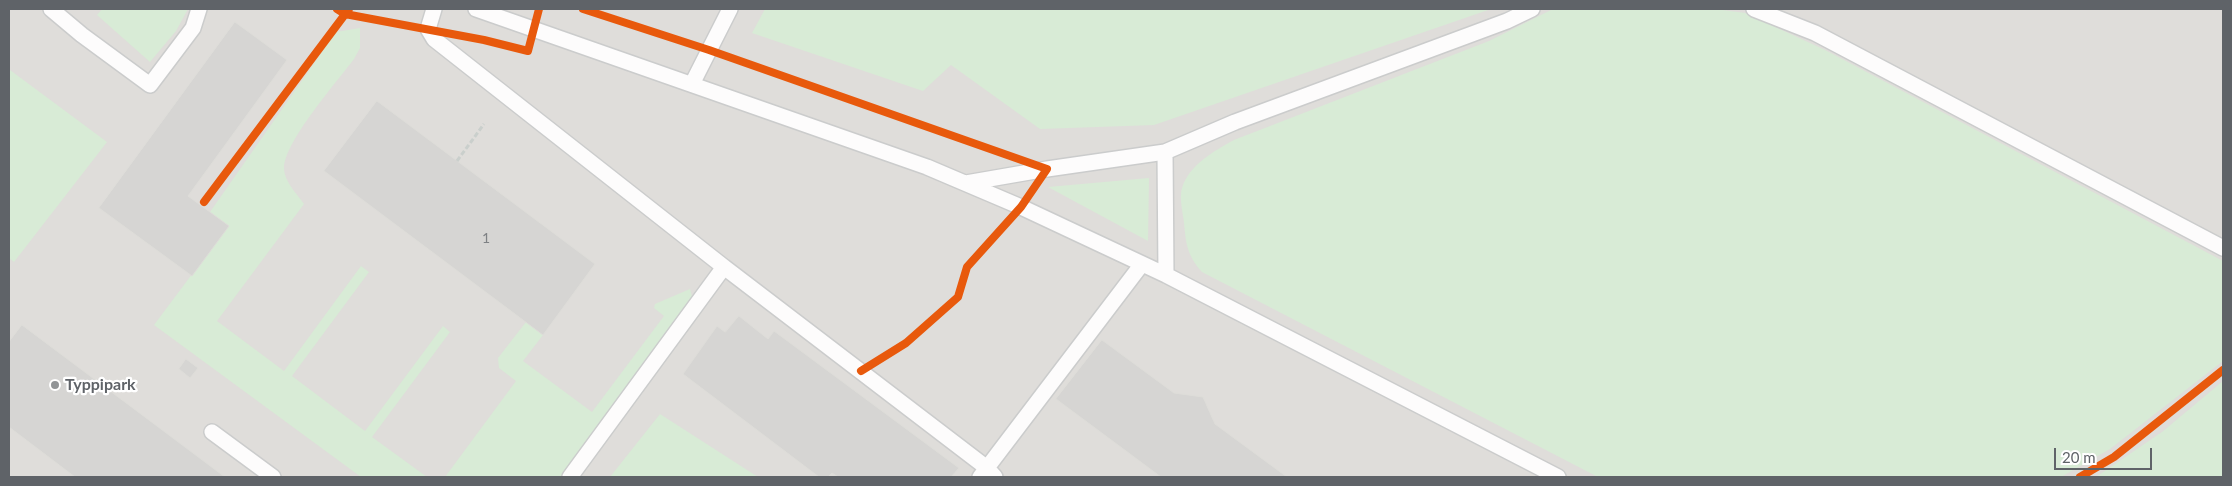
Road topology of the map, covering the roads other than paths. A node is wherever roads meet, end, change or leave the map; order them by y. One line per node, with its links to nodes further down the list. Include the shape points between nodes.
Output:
1 (51, 9): 2 (lane, via 150,85 193,28)
2 (199, 9)
3 (434, 9): 13 (lane, via 428,29 434,39)
4 (476, 9): 8 (lane)
5 (730, 9): 8 (lane)
6 (1532, 9): 9 (lane, via 1235,122)
7 (1754, 9): 11 (lane, via 1814,33)
8 (692, 84): 10 (lane)
9 (1165, 152): 10 (lane, via 1046,168); 14 (lane)
10 (966, 183): 12 (lane)
11 (2223, 248)
12 (1142, 264): 14 (lane); 16 (lane)
13 (724, 267): 16 (lane); 18 (lane)
14 (1166, 275): 19 (lane)
15 (212, 432): 17 (lane)
16 (987, 474)
17 (273, 477)
18 (570, 477)
19 (1558, 477)

